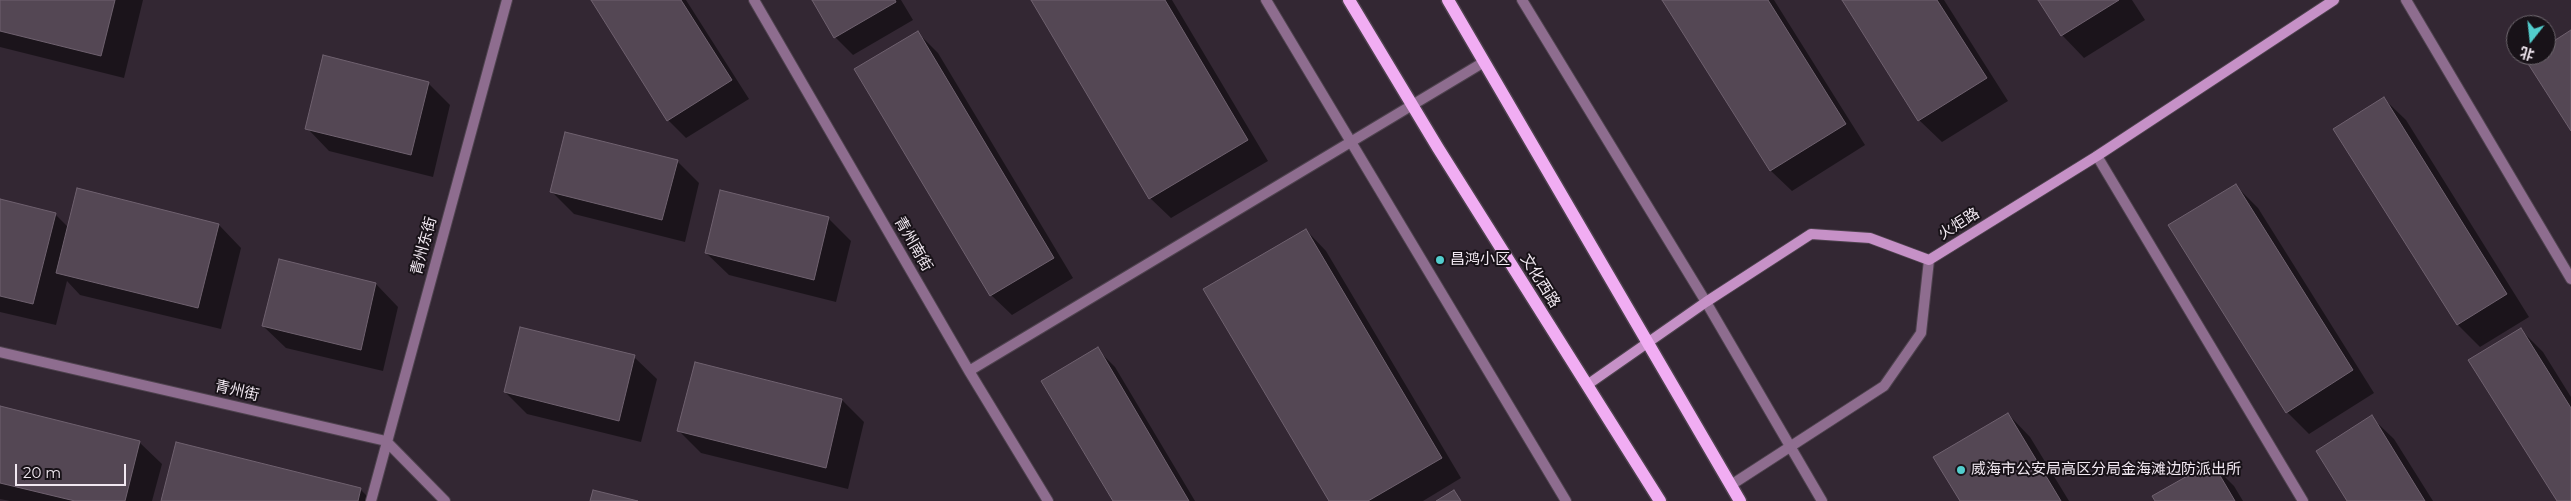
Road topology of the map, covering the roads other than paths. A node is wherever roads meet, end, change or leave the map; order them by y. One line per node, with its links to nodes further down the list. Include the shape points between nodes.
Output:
1 (507, 0): 20 (street, 青州东街)
2 (754, 0): 18 (street, 青州南街)
3 (1266, 0): 11 (street)
4 (1349, 0): 10 (main road, 文化西路)
5 (1448, 0): 9 (main road)
6 (1522, 0): 15 (street)
7 (2334, 0): 12 (main road, 火炬路)
8 (2406, 0): 14 (street)
9 (1484, 62): 10 (street); 16 (main road)
10 (1412, 107): 11 (street); 19 (main road, 文化西路)
11 (1350, 142): 18 (street); 26 (street)
12 (2097, 156): 13 (main road, 火炬路); 30 (street)
13 (1929, 260): 15 (main road, via 1870,238 1811,234); 21 (street, via 1921,333 1884,386)
14 (2571, 279)
15 (1706, 302): 16 (main road); 21 (street)
16 (1648, 342): 19 (main road); 22 (main road)
17 (0, 352): 20 (street, 青州街)
18 (970, 372): 25 (street, 青州南街)
19 (1587, 385): 27 (main road, 文化西路)
20 (386, 441): 23 (street, 青州东街); 24 (street)
21 (1791, 446): 22 (street); 29 (street)
22 (1731, 485): 28 (main road)
23 (371, 501)
24 (445, 501)
25 (1048, 501)
26 (1566, 501)
27 (1660, 501)
28 (1740, 501)
29 (1822, 501)
30 (2303, 501)

